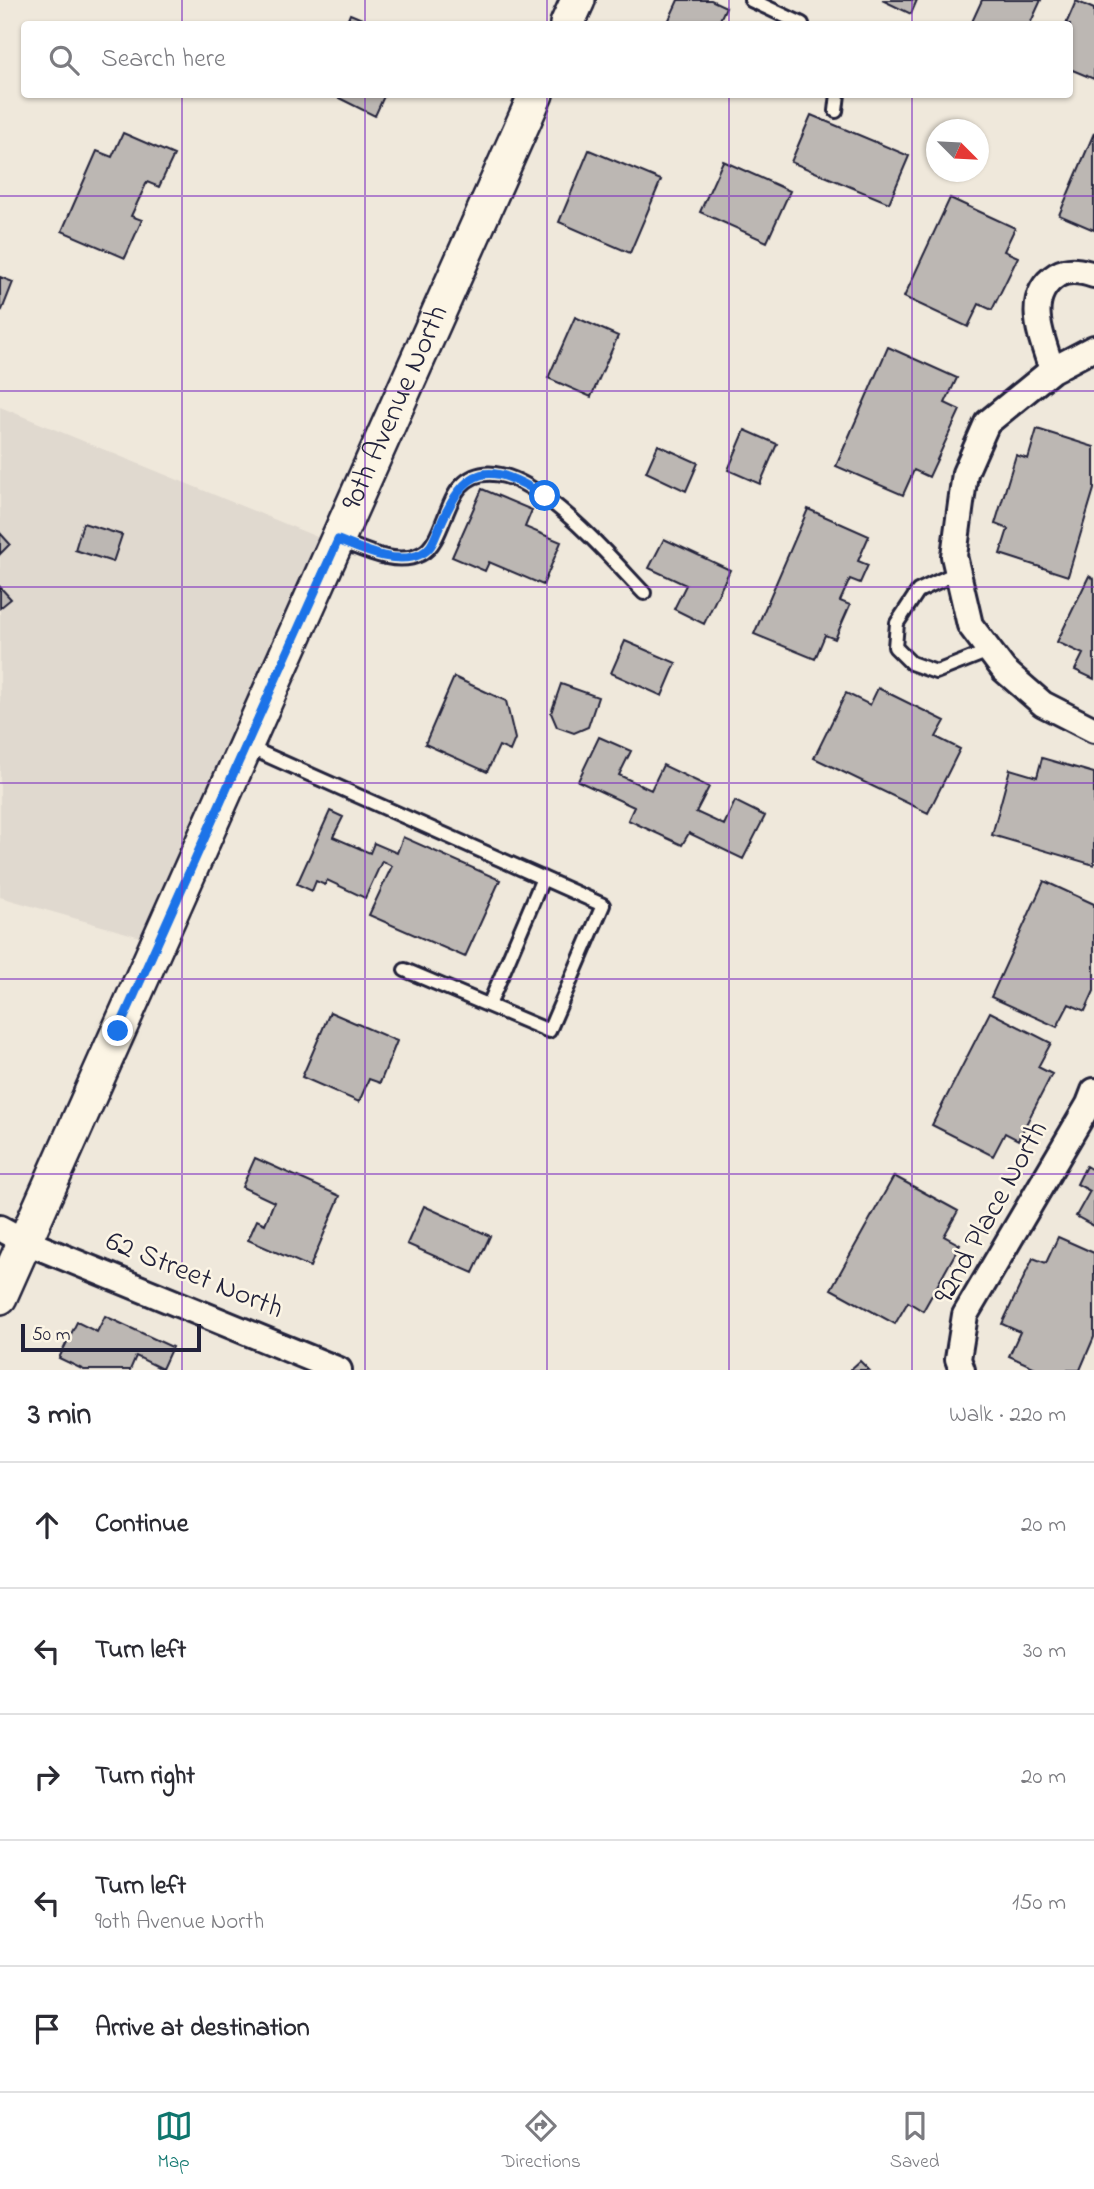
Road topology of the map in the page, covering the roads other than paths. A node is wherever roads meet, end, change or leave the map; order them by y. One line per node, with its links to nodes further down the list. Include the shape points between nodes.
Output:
1 (578, 0): 3 (street)
2 (751, 0): 4 (lane)
3 (568, 21)
4 (796, 21)
5 (534, 98): 11 (street, 90th Avenue North)
6 (838, 98): 7 (lane)
7 (836, 111)
8 (1094, 275): 10 (street, via 1061,273 1038,299 1038,324)
9 (1094, 348): 10 (street)
10 (1052, 370): 12 (street, via 987,423 965,473 954,556)
11 (338, 540): 13 (lane, via 380,555 419,556 430,549 462,485 486,473 501,474 545,496); 16 (street, 90th Avenue North)
12 (958, 572): 14 (street, via 970,625); 14 (lane, via 918,592 897,623 895,646 911,663 936,672)
13 (644, 593)
14 (989, 651): 15 (street, via 1043,704)
15 (1094, 730)
16 (246, 746): 17 (lane); 21 (street, 90th Avenue North)
17 (542, 878): 19 (lane); 19 (lane, via 603,905 549,1031)
18 (405, 970): 19 (lane)
19 (489, 1005)
20 (1094, 1091): 24 (street, 92nd Place North, via 965,1315 958,1359)
21 (12, 1235): 22 (street, 90th Avenue North); 23 (street, 62 Street North)
22 (0, 1297)
23 (339, 1370)
24 (962, 1370)

